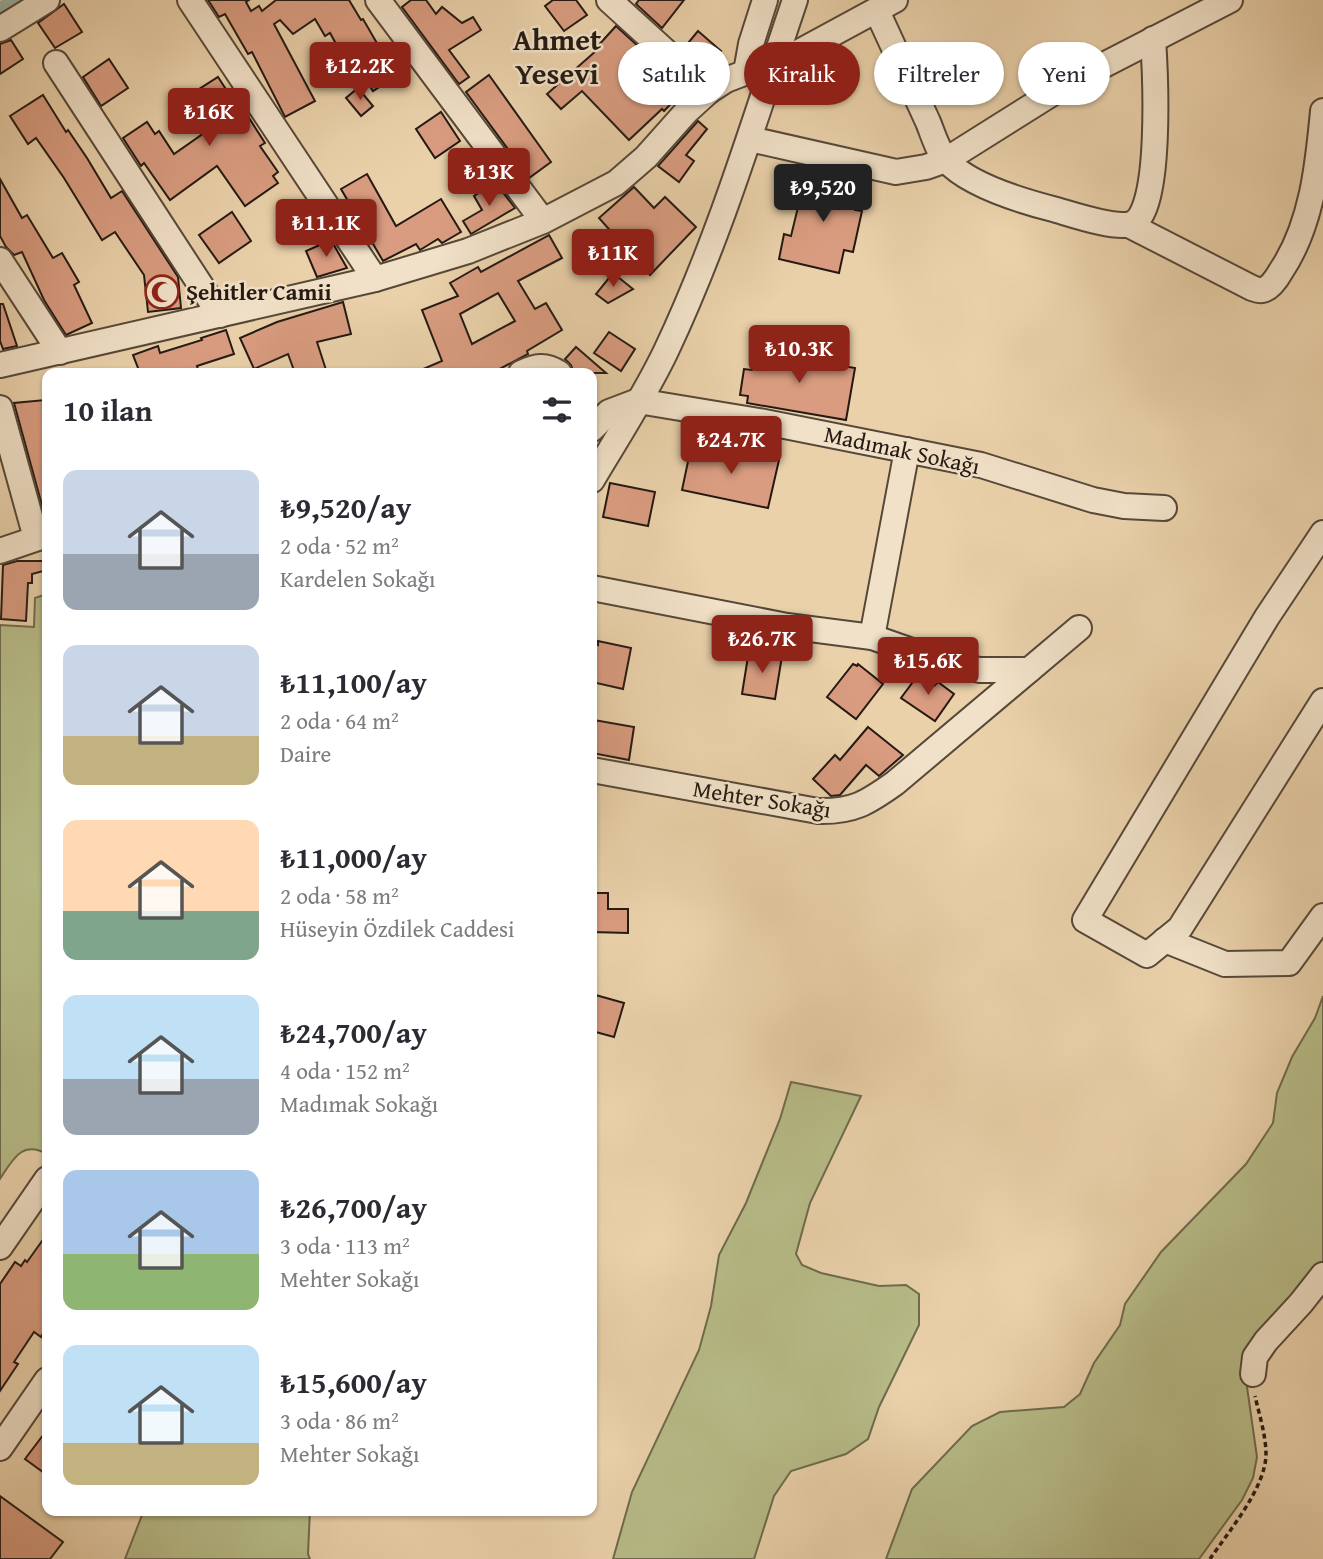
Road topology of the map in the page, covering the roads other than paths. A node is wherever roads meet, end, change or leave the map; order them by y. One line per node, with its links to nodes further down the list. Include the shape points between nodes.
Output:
1 (47, 0): 9 (street)
2 (190, 0): 25 (street)
3 (378, 0): 22 (street)
4 (610, 0): 11 (street)
5 (765, 0): 12 (street)
6 (795, 0): 13 (street)
7 (1230, 0): 10 (street)
8 (886, 5): 14 (street); 21 (street)
9 (0, 29)
10 (1153, 38): 21 (street, via 1067,84); 23 (street, via 1156,106 1149,194 1145,211)
11 (656, 42)
12 (752, 42)
13 (781, 42)
14 (815, 42)
15 (56, 62): 26 (street)
16 (694, 105): 22 (street, via 624,176)
17 (761, 105): 19 (street)
18 (1323, 111): 20 (street)
19 (750, 139): 21 (street, via 896,172); 29 (street, via 694,287)
20 (1321, 147): 23 (street, via 1299,239 1277,278 1262,290)
21 (946, 160): 23 (street, via 973,179 1027,202)
22 (543, 221): 25 (street, via 468,251)
23 (1129, 225)
24 (0, 260): 27 (street)
25 (375, 279): 26 (street)
26 (220, 314): 27 (street)
27 (60, 352): 28 (street)
28 (0, 365)
29 (638, 401): 31 (street); 32 (street, Madımak Sokağı); 33 (street)
30 (0, 408): 36 (street)
31 (597, 413)
32 (907, 450): 34 (street, Madımak Sokağı, via 981,465 1093,500); 40 (street)
33 (597, 471)
34 (1164, 508)
35 (1323, 533): 45 (street, via 1267,617 1084,920 1147,955)
36 (42, 536): 37 (street)
37 (0, 551)
38 (597, 589): 40 (street, via 787,626)
39 (1079, 628): 41 (street, Mehter Sokağı)
40 (872, 637): 41 (street, via 952,665)
41 (1029, 670): 43 (street, Mehter Sokağı, via 895,783 852,809 818,811)
42 (1323, 701): 45 (street, via 1180,928)
43 (597, 771)
44 (1323, 916): 45 (street, via 1289,963 1226,964)
45 (1165, 940)
46 (42, 1186): 47 (street)
47 (0, 1247)
48 (1323, 1275): 49 (street, via 1266,1341 1255,1357)
49 (1252, 1374)
50 (42, 1387): 51 (street)
51 (0, 1448)

